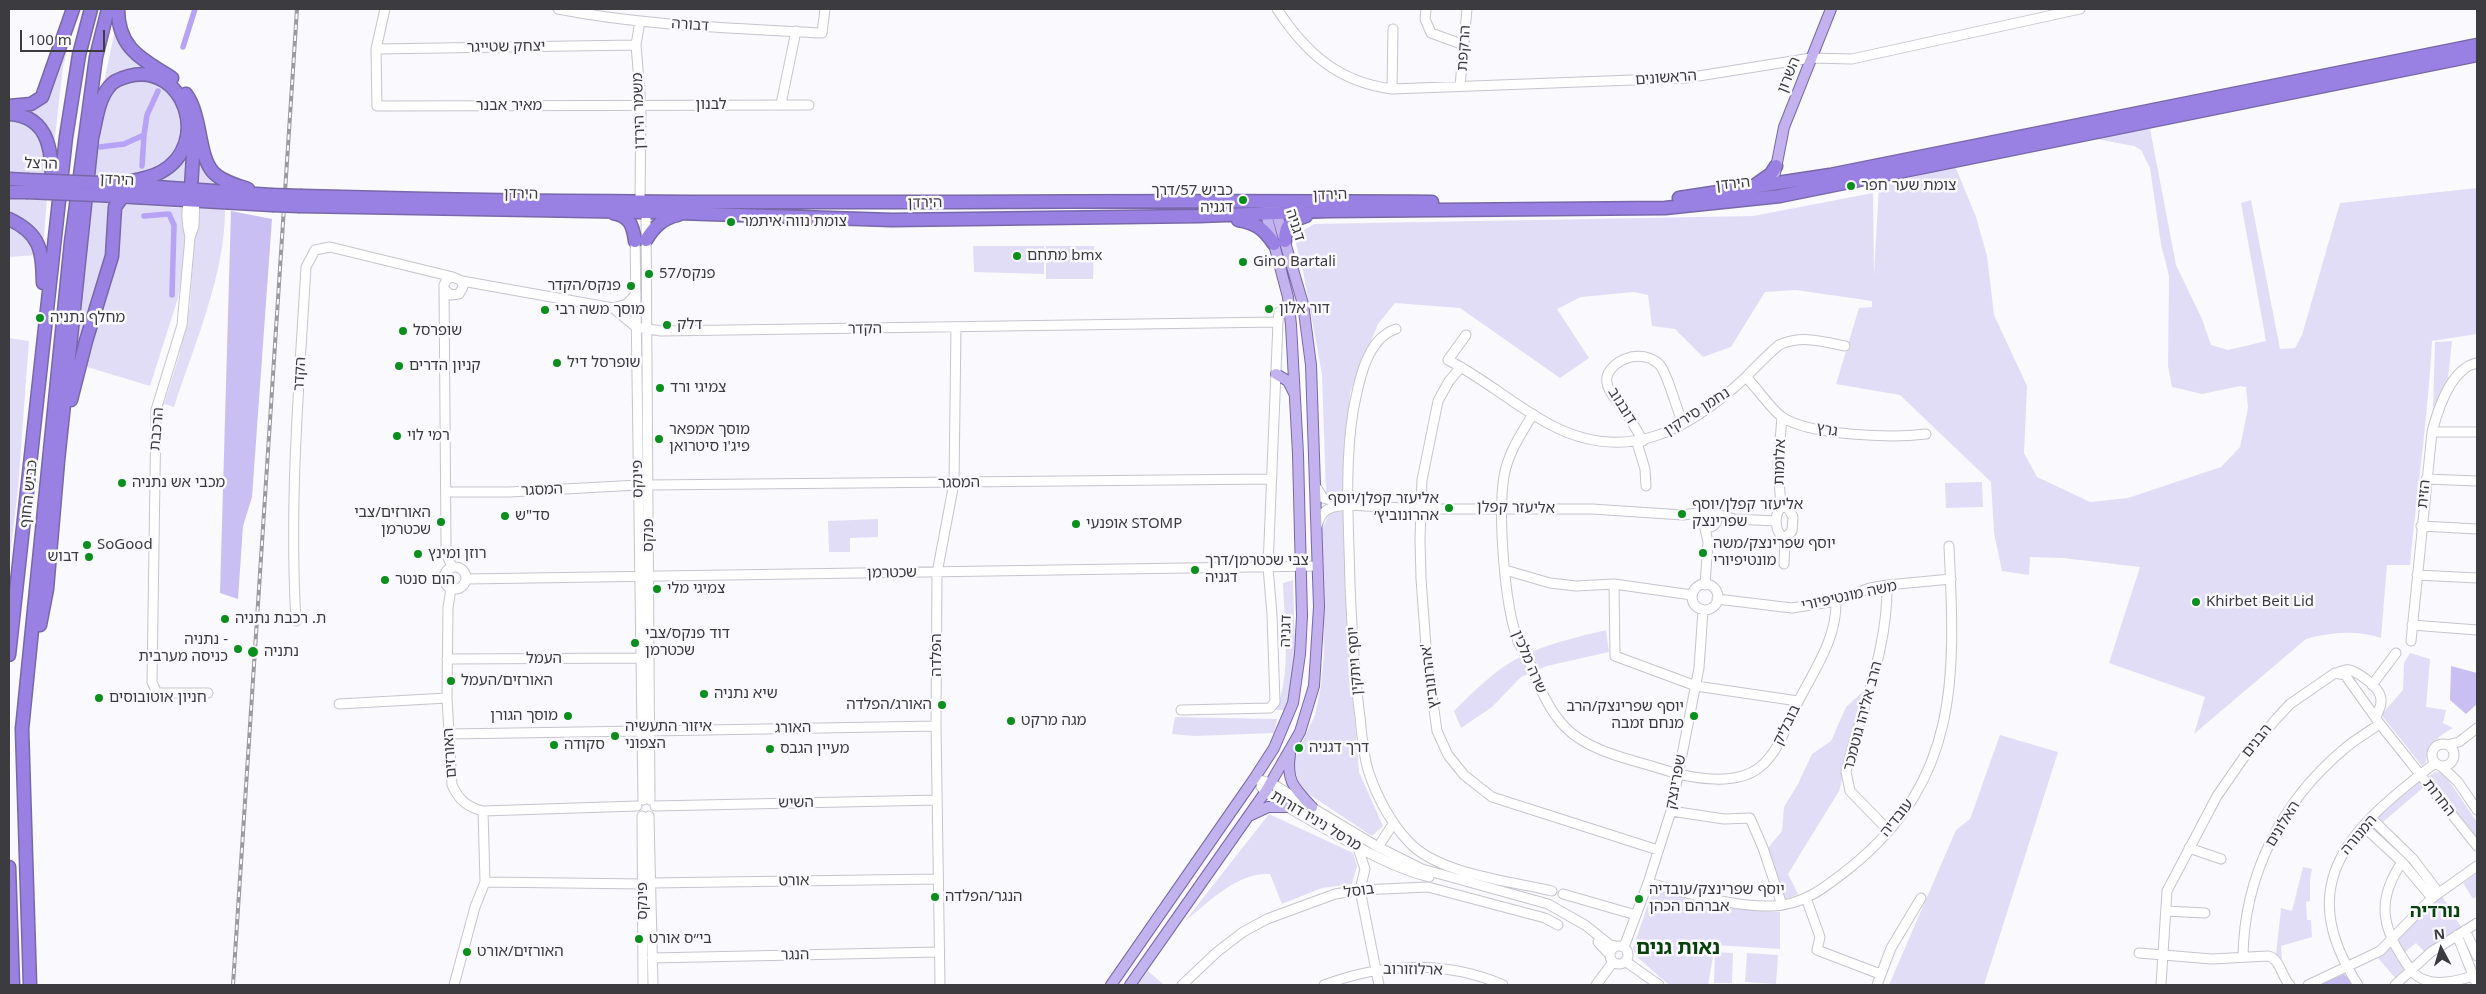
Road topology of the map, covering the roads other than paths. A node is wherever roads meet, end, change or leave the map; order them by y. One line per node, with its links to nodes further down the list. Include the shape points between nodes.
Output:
1 (73, 9): 29 (highway, via 42,96 31,104)
2 (91, 9): 66 (highway, כביש החוף, via 79,55 66,137)
3 (108, 9): 144 (highway, כביש החוף, via 96,57 71,242)
4 (118, 9): 25 (highway, via 119,31 123,40)
5 (385, 9): 20 (street)
6 (558, 9): 13 (street, דבורה)
7 (826, 9): 16 (street, דבורה, via 822,33)
8 (1277, 9): 24 (street, הראשונים, via 1308,48 1334,70 1370,86)
9 (1426, 9): 18 (street, via 1425,19 1431,33)
10 (1466, 9): 18 (street, הרקפת)
11 (1830, 9): 22 (main road, השרון)
12 (2080, 10): 22 (street, הראשונים, via 1852,59)
13 (600, 13): 14 (street, דבורה)
14 (640, 21): 16 (street, דבורה); 17 (street, משמר הירדן)
15 (1393, 29): 24 (street)
16 (796, 31): 26 (street)
17 (636, 45): 20 (street, יצחק שטייגר); 27 (street, משמר הירדן)
18 (1464, 45): 23 (street, הרקפת)
19 (2477, 45): 33 (highway)
20 (376, 49): 27 (street, מאיר אבנר, via 377,106)
21 (2477, 55): 38 (highway)
22 (1811, 58): 23 (street, הראשונים, via 1686,78); 31 (main road, השרון, via 1784,127)
23 (1460, 86): 24 (street, הראשונים)
24 (1392, 89)
25 (184, 91): 42 (highway, via 193,110 194,121); 43 (highway, via 195,110 207,161 213,172)
26 (781, 104): 27 (street, לבנון); 28 (street, לבנון)
27 (641, 105): 46 (street, משמר הירדן)
28 (809, 105)
29 (9, 106)
30 (9, 114): 58 (highway, via 21,115 36,123 45,135 51,154 52,191)
31 (1778, 162): 33 (highway, via 1788,178); 37 (highway, via 1768,177); 38 (main road, השרון)
32 (9, 179): 35 (highway, הרצל)
33 (1802, 180): 38 (highway)
34 (117, 184): 39 (highway, הירדן); 42 (highway, הירדן); 85 (highway, via 160,173 176,162 186,148 188,122 184,104 167,83 149,76 131,75 115,81 104,96 94,129)
35 (26, 186): 36 (highway, הרצל, bridge); 40 (highway, הרצל)
36 (71, 188): 39 (highway, הירדן, bridge)
37 (1751, 188): 38 (highway, הירדן); 45 (highway, הירדן, via 1664,200 1535,203)
38 (1779, 188): 48 (highway, הירדן, via 1665,208)
39 (98, 189): 41 (highway, הירדן)
40 (9, 192)
41 (123, 196): 42 (highway, הירדן, via 166,199); 85 (highway, via 115,207 112,256 77,373)
42 (193, 196): 43 (highway, הירדן); 43 (highway, הירדן, via 216,191); 137 (street, הרכבת, via 187,226 190,237 182,325 156,410 154,688 157,693)
43 (267, 198): 44 (highway, הירדן, bridge)
44 (301, 201): 46 (highway, הירדן); 47 (highway, הירדן)
45 (1271, 201): 46 (highway, הירדן); 50 (main road, דגניה)
46 (640, 208): 47 (highway, הירדן); 49 (highway, הירדן); 53 (street, פינקס)
47 (601, 212): 53 (highway, via 629,220)
48 (1317, 212): 50 (highway, הירדן); 54 (highway, via 1288,224)
49 (685, 213): 51 (highway, הירדן, via 892,220); 53 (highway, via 657,225)
50 (1272, 214): 51 (highway, הירדן); 54 (main road, דגניה)
51 (1199, 216): 54 (highway, via 1251,222)
52 (9, 219): 58 (highway, via 29,230 38,241)
53 (641, 241): 60 (street, פינקס); 69 (street, פנקס)
54 (1279, 243): 62 (main road, דגניה); 92 (main road, דגניה, via 1303,304 1309,338)
55 (434, 272): 56 (street, הקדר); 59 (street); 126 (street, הקדר, via 330,247 315,250 306,267 294,483 292,557)
56 (452, 277): 57 (street); 59 (street, via 447,279)
57 (462, 281): 61 (street, via 463,290); 63 (street, הקדר)
58 (42, 282): 66 (highway)
59 (445, 287): 61 (street); 64 (street)
60 (636, 294): 63 (street, via 627,304); 67 (street, פינקס)
61 (453, 296): 64 (street)
62 (1289, 304): 65 (street, via 1279,312); 77 (main road, דגניה)
63 (613, 308): 67 (street, הקדר)
64 (446, 310): 94 (street)
65 (1278, 322): 68 (street, הקדר); 75 (street)
66 (44, 324): 131 (highway, כביש החוף)
67 (636, 327): 69 (street, הקדר); 90 (street, פינקס)
68 (956, 327): 69 (street, הקדר); 89 (street, הפלדה)
69 (647, 329): 91 (street, פנקס)
70 (1396, 329): 95 (street, יוסף ויתקין, via 1376,343 1358,392 1349,452)
71 (1466, 335): 74 (street, via 1448,360)
72 (1845, 346): 76 (street, נחמן סירקין, via 1813,339 1790,340 1779,345)
73 (2477, 363): 81 (street, הזית, via 2464,369 2452,384 2443,399)
74 (1461, 367): 78 (street, נחמן סירקין); 97 (street, אהרונוביץ', via 1438,401 1425,457)
75 (1276, 374): 77 (main road, via 1288,381); 86 (street)
76 (1746, 377): 79 (street, גרץ); 80 (street, נחמן סירקין, via 1716,403)
77 (1296, 401): 109 (main road, דגניה)
78 (1532, 414): 84 (street, נחמן סירקין, via 1585,439 1604,443); 98 (street, שרה מלכין, via 1511,453 1505,474)
79 (1782, 417): 83 (street, גרץ, via 1835,432 1888,437); 96 (street, אלומות, via 1778,465)
80 (1683, 424): 84 (street, נחמן סירקין); 84 (street, דובנוב, via 1666,373 1659,364 1650,358 1627,358 1609,372 1608,387)
81 (2432, 432): 82 (street); 87 (street, הזית)
82 (2477, 432)
83 (1926, 434)
84 (1640, 442): 93 (street, דובנוב)
85 (58, 461): 144 (highway, via 47,589)
86 (1270, 479): 89 (street, המסגר); 108 (street)
87 (2426, 479): 88 (street); 102 (street, הזית)
88 (2477, 481)
89 (954, 483): 91 (street, המסגר); 112 (street, הפלדה)
90 (638, 485): 94 (street, המסגר); 114 (street, פינקס)
91 (648, 485): 114 (street, פנקס)
92 (1315, 485): 95 (street, אליעזר קפלן, via 1323,498); 101 (main road, דגניה)
93 (1646, 486)
94 (446, 492): 110 (street, via 446,553)
95 (1348, 505): 97 (street, אליעזר קפלן); 101 (street, אליעזר קפלן, via 1326,510); 167 (street, יוסף ויתקין, via 1353,660 1364,750 1369,774)
96 (1782, 507): 100 (street); 104 (street, via 1788,508 1793,517 1792,531)
97 (1421, 509): 98 (street, אליעזר קפלן); 174 (street, אהרונוביץ', via 1421,579 1428,660 1437,731 1448,755 1464,775 1492,797)
98 (1502, 509): 99 (street, אליעזר קפלן, via 1592,509 1683,515); 111 (street, שרה מלכין)
99 (1709, 520): 100 (street); 119 (street)
100 (1776, 521): 104 (street, via 1779,534)
101 (1316, 526): 107 (main road, דגניה)
102 (2421, 526): 103 (street); 113 (street, הזית)
103 (2477, 529)
104 (1785, 538): 106 (street)
105 (1949, 546): 117 (street, עובדיה)
106 (1784, 564)
107 (1317, 566): 109 (street, שכטרמן); 149 (main road, דגניה, via 1318,655 1314,686 1307,714)
108 (1268, 567): 109 (street, שכטרמן); 112 (street, שכטרמן); 141 (street, via 1275,702 1270,708)
109 (1301, 567): 154 (main road, דגניה, via 1300,654 1293,703 1274,748)
110 (452, 568): 116 (street, via 462,569); 121 (street, via 444,576 445,583)
111 (1505, 570): 118 (street, via 1550,583 1576,586); 152 (street, שרה מלכין, via 1518,640 1543,697 1565,728 1595,748)
112 (937, 573): 114 (street, שכטרמן); 143 (street, הפלדה)
113 (2417, 575): 115 (street); 127 (street, הזית)
114 (644, 578): 116 (street, שכטרמן); 132 (street, פינקס); 146 (street, פנקס)
115 (2477, 578)
116 (466, 579): 121 (street, via 461,587)
117 (1951, 579): 120 (street, משה מונטיפיורי); 169 (street, עובדיה, via 1950,692 1939,743 1918,791)
118 (1614, 584): 122 (street); 136 (street, via 1615,656)
119 (1705, 585): 122 (street, via 1696,588); 123 (street, via 1713,588)
120 (1887, 585): 124 (street, משה מונטיפיורי); 169 (street, הרב אליהו גוטמכר, via 1881,651 1846,772 1850,791)
121 (451, 588): 133 (street, האורזים)
122 (1692, 595): 125 (street, via 1693,603)
123 (1717, 599): 124 (street, משה מונטיפיורי, via 1792,608); 125 (street, via 1710,609)
124 (1836, 601): 139 (street, בובליק, via 1835,621 1820,664)
125 (1703, 610): 136 (street, שפרינצק)
126 (296, 621)
127 (2412, 625): 128 (street); 129 (street, הזית)
128 (2477, 630)
129 (2410, 641)
130 (2396, 653): 135 (street)
131 (9, 654)
132 (641, 658): 133 (street, העמל); 146 (street, פינקס)
133 (447, 659): 138 (street, האורזים)
134 (2339, 672): 135 (street, via 2349,670); 142 (street); 173 (street, הבנים, via 2290,704 2261,735 2225,783)
135 (2372, 685): 142 (street, via 2381,698)
136 (1696, 686): 139 (street); 152 (street, שפרינצק)
137 (208, 693)
138 (447, 698): 140 (street); 147 (street, האורזים)
139 (1798, 701): 152 (street, בובליק, via 1774,751 1759,768 1731,778)
140 (339, 704)
141 (1181, 710)
142 (2378, 721): 153 (street); 204 (street, האלונים, via 2328,764 2281,821 2252,885 2244,924)
143 (936, 726): 146 (street, האורג); 157 (street, הפלדה)
144 (22, 729): 214 (highway, כביש החוף)
145 (2474, 730): 148 (street, via 2459,742); 150 (street)
146 (646, 731): 147 (street, האורג); 158 (street, פינקס)
147 (449, 734): 161 (street, האורזים, via 452,785 457,796 470,808)
148 (2447, 745): 150 (street, via 2453,751); 151 (street, via 2439,745 2434,750 2432,756)
149 (1291, 751): 156 (main road, דגניה); 160 (main road, via 1288,766 1291,782)
150 (2453, 759): 151 (street, via 2447,765); 155 (street, via 2452,770)
151 (2438, 764): 153 (street, המנורה); 155 (street)
152 (1678, 774): 163 (street, שפרינצק)
153 (2420, 774): 166 (street, המנורה); 170 (street, החרות)
154 (1254, 779): 156 (street, מרסל ניניו דורות); 219 (main road, דגניה)
155 (2458, 782): 162 (street)
156 (1268, 787): 159 (street, מרסל ניניו דורות); 160 (street, מרסל ניניו דורות); 165 (main road, דגניה)
157 (937, 800): 158 (street, השיש); 181 (street, הפלדה)
158 (646, 803): 161 (street, השיש); 164 (street, via 654,812); 164 (street, via 638,812)
159 (1288, 807): 165 (main road, via 1268,807); 171 (street, מרסל ניניו דורות)
160 (1312, 807): 172 (street, מרסל ניניו דורות)
161 (483, 810): 182 (street)
162 (2477, 810)
163 (1671, 811): 174 (street, שפרינצק); 191 (street, via 1715,818 1750,818 1764,848)
164 (646, 816): 184 (street)
165 (1248, 817): 220 (main road, דגניה)
166 (2371, 818): 168 (street, המנורה); 188 (street, via 2413,859)
167 (1393, 824): 172 (street); 186 (street, יוסף ויתקין, via 1409,843 1457,870)
168 (2363, 826): 177 (street); 208 (street, המנורה, via 2340,856 2330,888 2332,927)
169 (1889, 831): 189 (street, עובדיה, via 1862,858)
170 (2477, 846)
171 (1358, 848): 176 (street, מרסל ניניו דורות); 180 (street)
172 (1378, 848): 199 (street, מרסל ניניו דורות, via 1422,868 1548,904 1610,945)
173 (2189, 848): 175 (street); 192 (street, הבנים, via 2167,891)
174 (1658, 850): 183 (street, שפרינצק)
175 (2222, 859)
176 (1382, 861): 180 (street, via 1373,862); 206 (street, מרסל ניניו דורות, via 1402,870 1547,909 1587,934)
177 (2402, 862): 188 (street); 198 (street, via 2388,886 2384,906)
178 (2477, 866): 188 (street)
179 (9, 867): 213 (highway)
180 (1365, 869): 185 (street)
181 (938, 879): 184 (street, אורט); 200 (street, הפלדה)
182 (485, 882): 184 (street, אורט); 215 (street)
183 (1648, 883): 191 (street, עובדיה, via 1736,903); 194 (street, שפרינצק)
184 (647, 884): 205 (street); 216 (street, פינקס)
185 (1360, 890): 196 (street, בוסל, via 1428,887 1544,918); 210 (street); 221 (street, בוסל, via 1306,903 1267,919 1217,952)
186 (1552, 891)
187 (1564, 894): 194 (street)
188 (2436, 896): 198 (street)
189 (1806, 898): 191 (street, עובדיה); 211 (street, via 1820,937 1816,950)
190 (1920, 898): 211 (street)
191 (1782, 905)
192 (2166, 911): 193 (street); 202 (street, הבנים)
193 (2205, 913)
194 (1636, 915): 199 (street, שפרינצק)
195 (2477, 923): 197 (street)
196 (1558, 925)
197 (2461, 932): 203 (street); 209 (street); 212 (street)
198 (2392, 940): 208 (street, via 2380,951); 209 (street)
199 (1620, 947): 206 (street); 207 (street, via 1628,955)
200 (938, 952): 205 (street, הנגר); 218 (street, הפלדה)
201 (2139, 953): 202 (street)
202 (2162, 955): 204 (street, via 2212,959); 228 (street, הבנים)
203 (2477, 956)
204 (2244, 957): 229 (street, via 2273,957)
205 (652, 958): 217 (street)
206 (1611, 958): 207 (street, via 1619,964); 225 (street)
207 (1626, 961): 226 (street)
208 (2347, 968): 230 (street); 231 (street, המנורה)
209 (2410, 969): 212 (street, via 2425,980 2435,982); 232 (street)
210 (1374, 970): 222 (street, ארלוזורוב); 223 (street); 224 (street, ארלוזורוב, via 1396,967 1440,969 1487,978)
211 (1880, 974): 227 (street)
212 (2474, 976): 233 (street)
213 (13, 985)
214 (30, 985)
215 (454, 985)
216 (643, 985)
217 (652, 985)
218 (940, 985)
219 (1111, 985)
220 (1130, 985)
221 (1182, 985)
222 (1324, 985)
223 (1379, 985)
224 (1503, 985)
225 (1596, 985)
226 (1659, 985)
227 (1877, 985)
228 (2161, 985)
229 (2290, 985)
230 (2308, 985)
231 (2358, 985)
232 (2395, 985)
233 (2477, 985)

